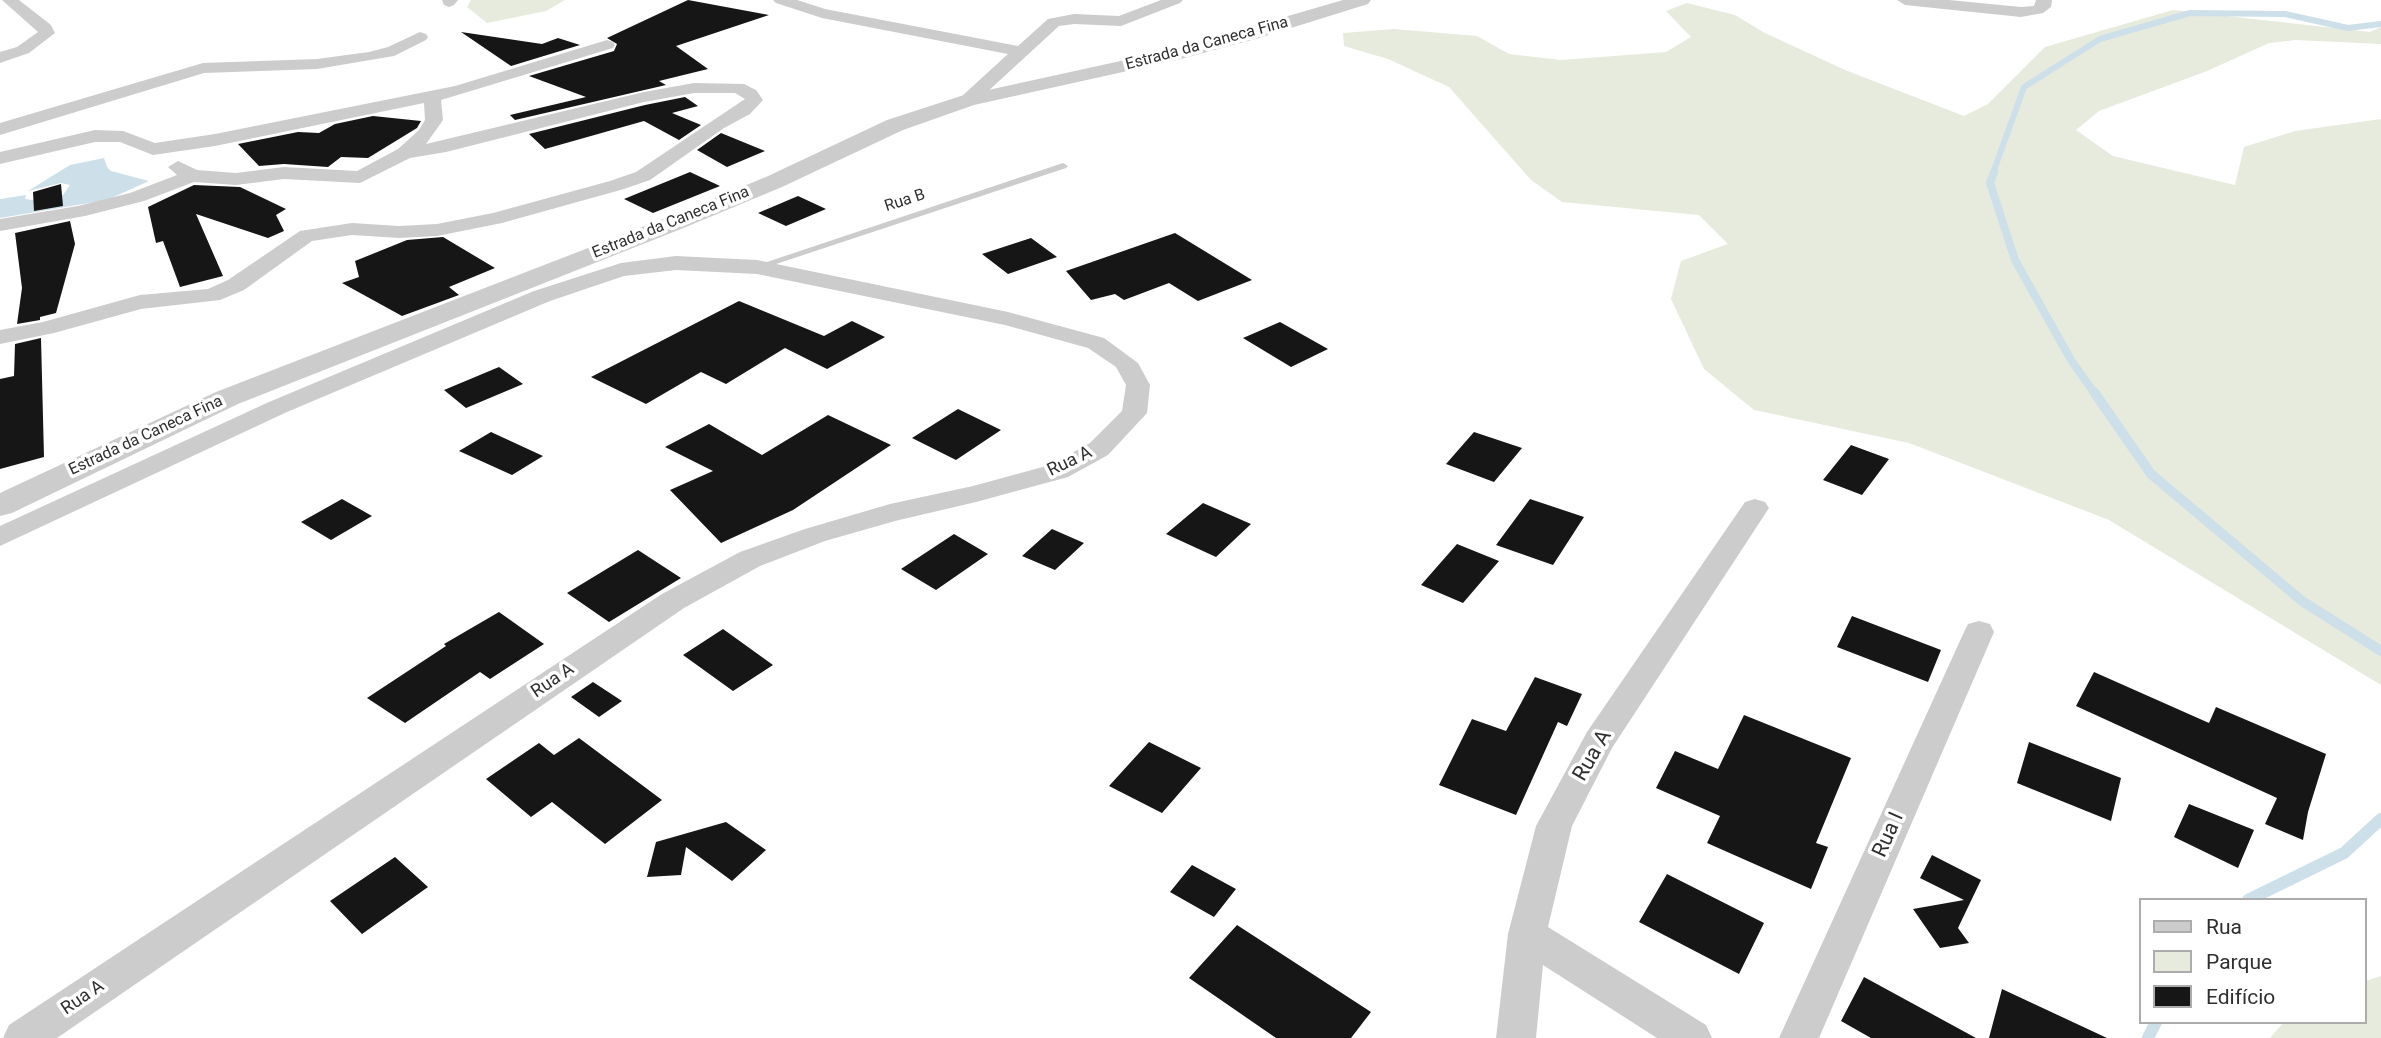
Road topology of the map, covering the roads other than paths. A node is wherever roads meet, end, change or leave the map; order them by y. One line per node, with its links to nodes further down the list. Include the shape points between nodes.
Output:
1 (10, 0): 10 (street, via 47,33)
2 (781, 0): 9 (street, via 822,13)
3 (1175, 0): 9 (street, via 1121,21 1054,22)
4 (1362, 0): 12 (street, Estrada da Caneca Fina, via 1189,51)
5 (1905, 0): 6 (street, via 2021,12 2038,10)
6 (2044, 0)
7 (420, 37): 13 (street, via 394,51 369,57 317,64 203,68)
8 (607, 45): 11 (street)
9 (1021, 52): 12 (street)
10 (0, 58)
11 (432, 97): 14 (street); 15 (street, via 434,120)
12 (968, 100): 22 (street, Estrada da Caneca Fina, via 895,125 685,219 227,398)
13 (0, 129)
14 (153, 149): 16 (street, via 123,137 95,136); 18 (street)
15 (405, 153): 18 (street, via 374,172 347,179 284,173 236,179); 21 (street, via 694,88 737,88 754,100 662,165 617,185 437,230 307,235 236,285 212,295 140,302)
16 (0, 158)
17 (1063, 166): 20 (lane, Rua B)
18 (192, 176): 19 (street, via 137,197)
19 (0, 225)
20 (757, 267): 24 (street, Rua A, via 676,263 621,270 542,296 278,407); 27 (street, Rua A, via 1008,319 1096,343 1126,363 1138,385 1134,413 1099,449 1059,471 815,535 750,559 673,601)
21 (0, 337)
22 (0, 506)
23 (1755, 508): 26 (street, Rua A, via 1600,741 1555,826)
24 (0, 537)
25 (1979, 632): 30 (street, Rua I)
26 (1527, 934): 28 (street, Rua A); 29 (street)
27 (23, 1038)
28 (1516, 1038)
29 (1692, 1038)
30 (1798, 1038)

